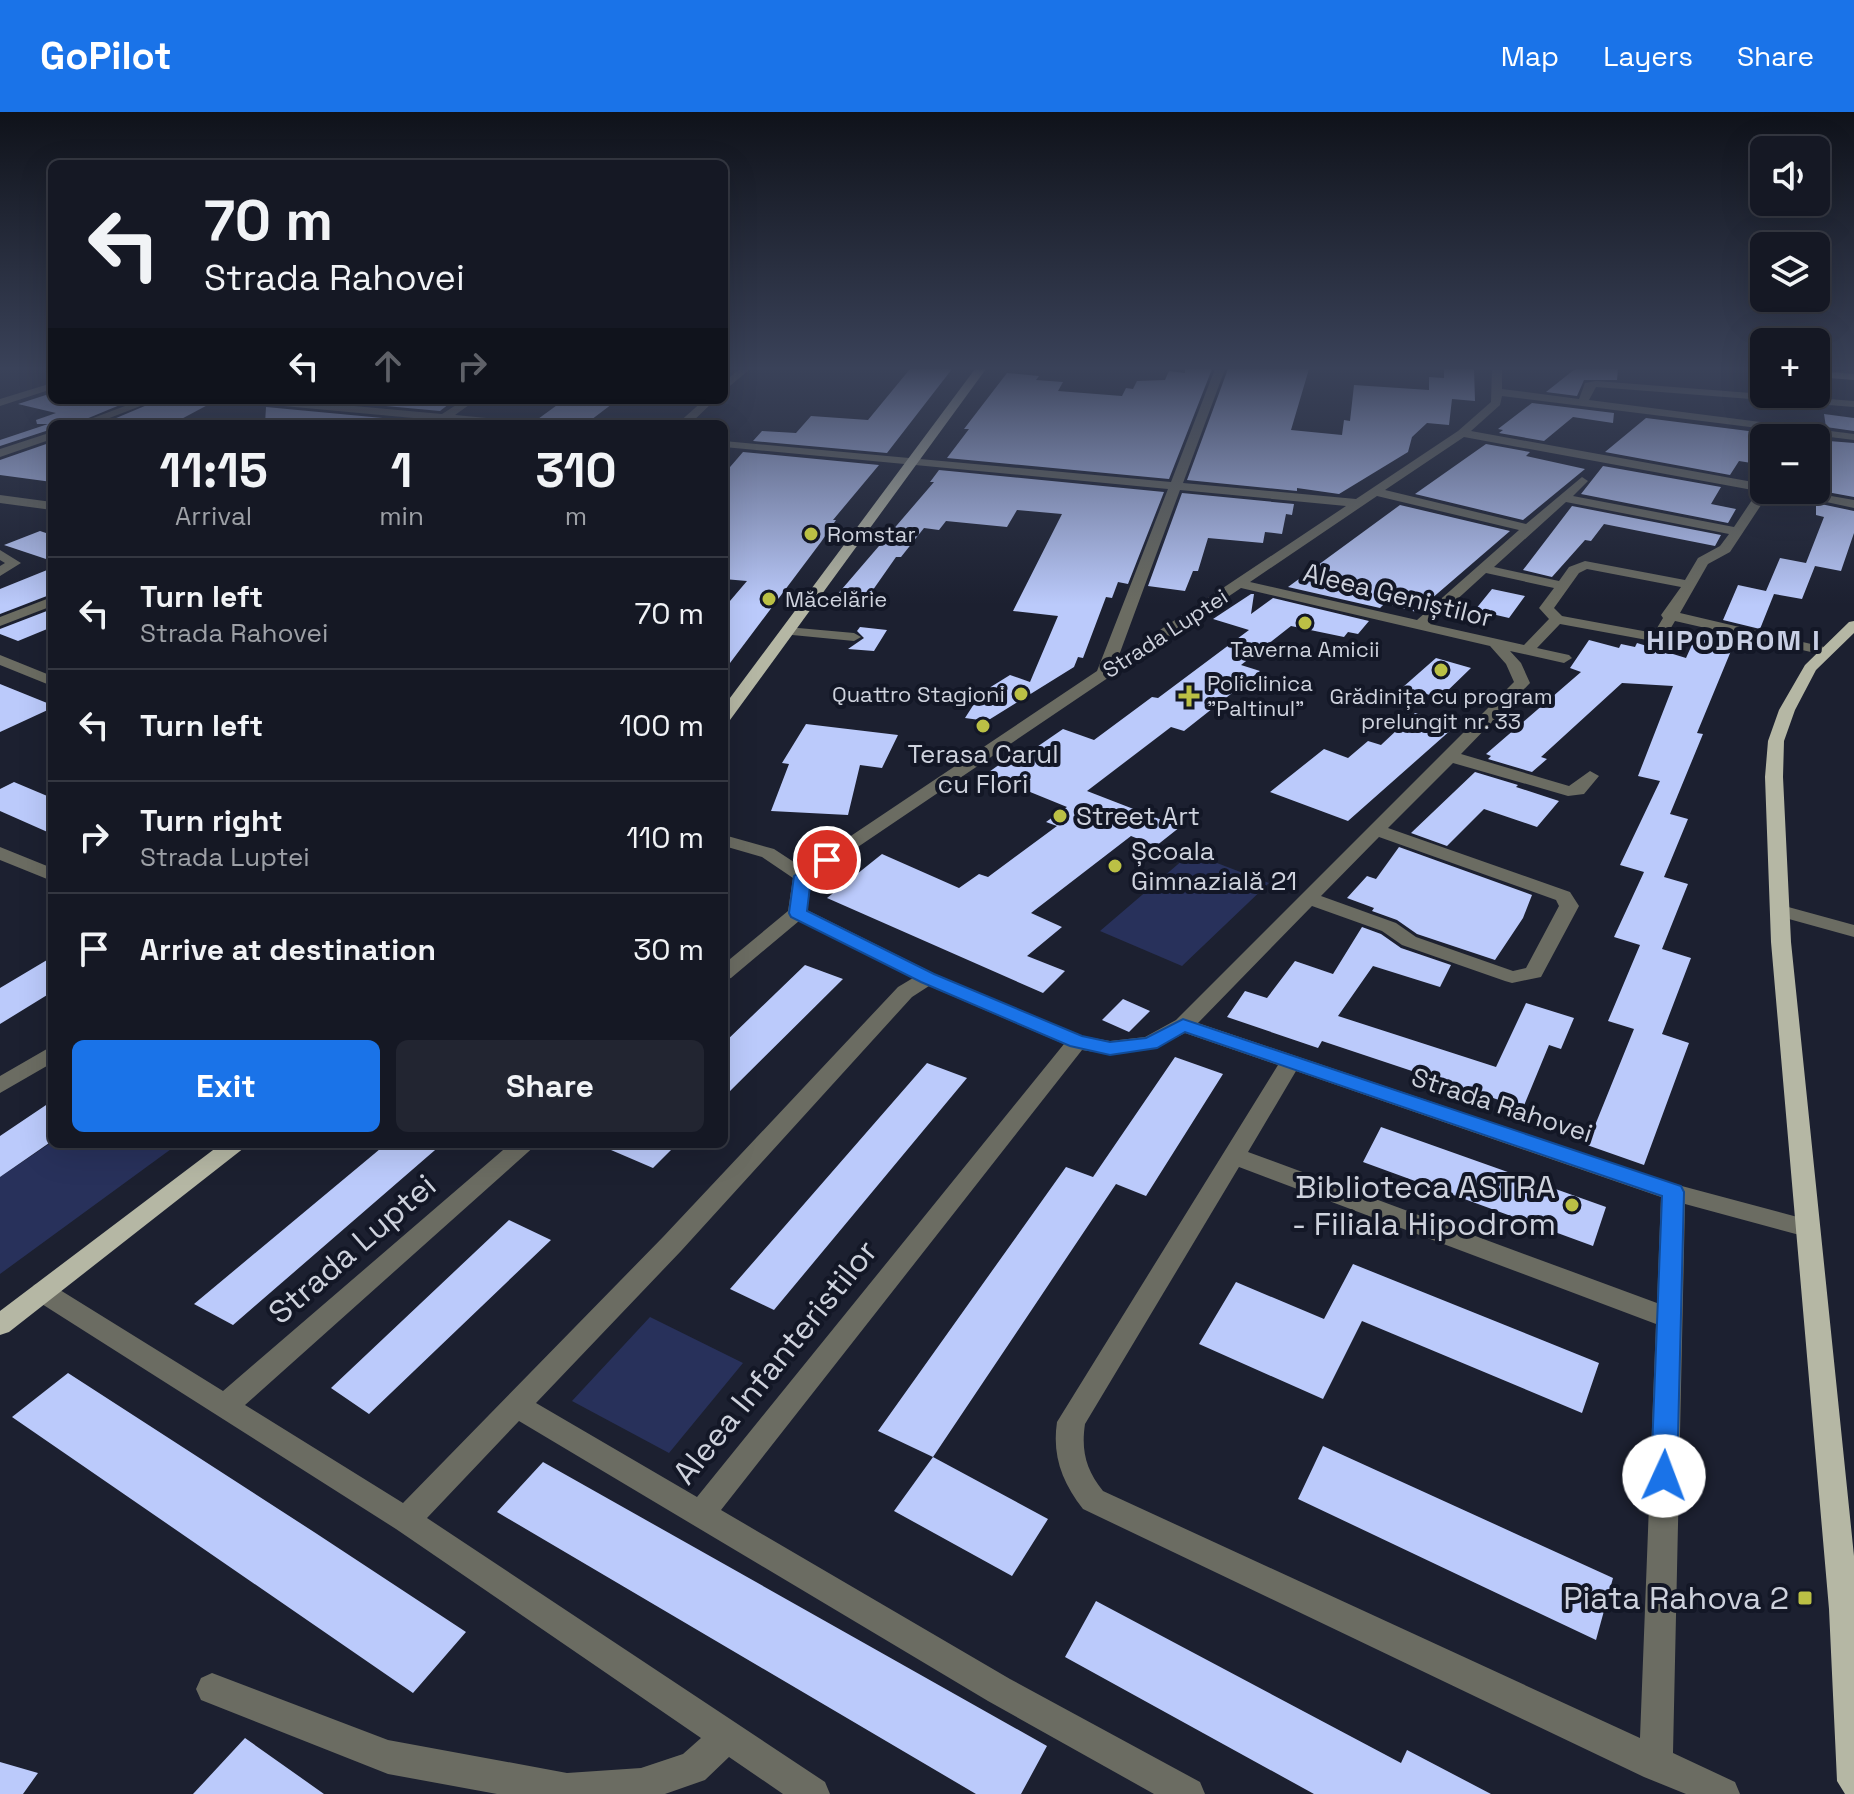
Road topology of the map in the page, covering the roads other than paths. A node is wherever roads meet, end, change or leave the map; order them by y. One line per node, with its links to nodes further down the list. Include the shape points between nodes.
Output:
1 (758, 447): 6 (street)
2 (923, 447): 6 (main road)
3 (1189, 447): 9 (street)
4 (1441, 447): 10 (street, Strada Luptei)
5 (1540, 447): 8 (street)
6 (911, 463): 9 (street); 34 (main road)
7 (1582, 481): 11 (street)
8 (1750, 486)
9 (1174, 487): 15 (street); 41 (street)
10 (1377, 492): 15 (street, Strada Luptei); 20 (street)
11 (1565, 498): 20 (street); 21 (street)
12 (0, 499): 14 (street)
13 (1830, 500): 17 (street)
14 (24, 502): 18 (street); 19 (street)
15 (1359, 503): 25 (street, Strada Luptei)
16 (1754, 504): 21 (street)
17 (1854, 504)
18 (48, 505)
19 (0, 511)
20 (1531, 529): 23 (street)
21 (1735, 531): 26 (street, via 1725,549 1708,556)
22 (0, 554): 24 (street, via 14,563)
23 (1485, 569): 27 (street); 32 (street)
24 (0, 572)
25 (1241, 584): 32 (street, Aleea Geniștilor); 41 (street, Strada Luptei)
26 (1687, 584): 27 (street, via 1585,565 1574,570); 29 (street)
27 (1564, 586): 30 (street, via 1546,608)
28 (48, 603): 31 (street)
29 (1668, 615): 30 (street, via 1654,639); 38 (street)
30 (1557, 619): 37 (street)
31 (0, 622)
32 (1420, 625): 36 (street, Aleea Geniștilor)
33 (1854, 625): 38 (main road)
34 (787, 631): 35 (street); 43 (main road)
35 (854, 637)
36 (1495, 643): 37 (street); 44 (street, Aleea Geniștilor, via 1522,683)
37 (1527, 650): 39 (street)
38 (1824, 651): 52 (main road, via 1787,710 1776,741 1774,820)
39 (1564, 658)
40 (0, 660): 42 (street)
41 (1105, 671): 50 (street, Strada Luptei)
42 (48, 679)
43 (730, 701)
44 (1452, 757): 45 (street, via 1568,791 1578,790); 46 (street, Aleea Geniștilor)
45 (1590, 776)
46 (1378, 831): 51 (street, Aleea Geniștilor); 51 (street, via 1563,896 1569,906 1534,973 1512,977)
47 (728, 841): 50 (street, via 768,853)
48 (0, 853): 49 (street)
49 (48, 873)
50 (803, 876): 53 (street)
51 (1311, 899): 57 (street, Aleea Geniștilor)
52 (1781, 911): 54 (street); 66 (main road)
53 (797, 913): 55 (street); 56 (street, Aleea Geniștilor)
54 (1854, 931)
55 (728, 971)
56 (928, 978): 58 (street, Aleea Geniștilor); 71 (street, via 905,992)
57 (1183, 1025): 58 (street, Aleea Geniștilor, via 1150,1043 1110,1048); 60 (street, Strada Rahovei)
58 (1077, 1042): 72 (street, Aleea Infanteristilor)
59 (48, 1056): 61 (street)
60 (1290, 1064): 64 (street); 65 (street, Strada Rahovei)
61 (0, 1086)
62 (232, 1148): 67 (main road)
63 (520, 1148): 70 (street, Strada Luptei)
64 (1234, 1156): 68 (street); 76 (street, via 1071,1422 1069,1462 1078,1482 1093,1500)
65 (1673, 1192): 66 (street, Strada Rahovei); 68 (street)
66 (1807, 1228): 77 (main road, via 1844,1609)
67 (43, 1292): 69 (main road); 70 (street)
68 (1669, 1318): 76 (street)
69 (0, 1325)
70 (225, 1406): 73 (street)
71 (518, 1406): 72 (street, Aleea Infanteristilor); 73 (street)
72 (700, 1515): 79 (street)
73 (406, 1520): 75 (street)
74 (212, 1689): 75 (street, via 388,1757 567,1790 641,1785 693,1768)
75 (727, 1736): 78 (street)
76 (1656, 1765): 80 (street)
77 (1854, 1781)
78 (813, 1794)
79 (1188, 1794)
80 (1723, 1794)

